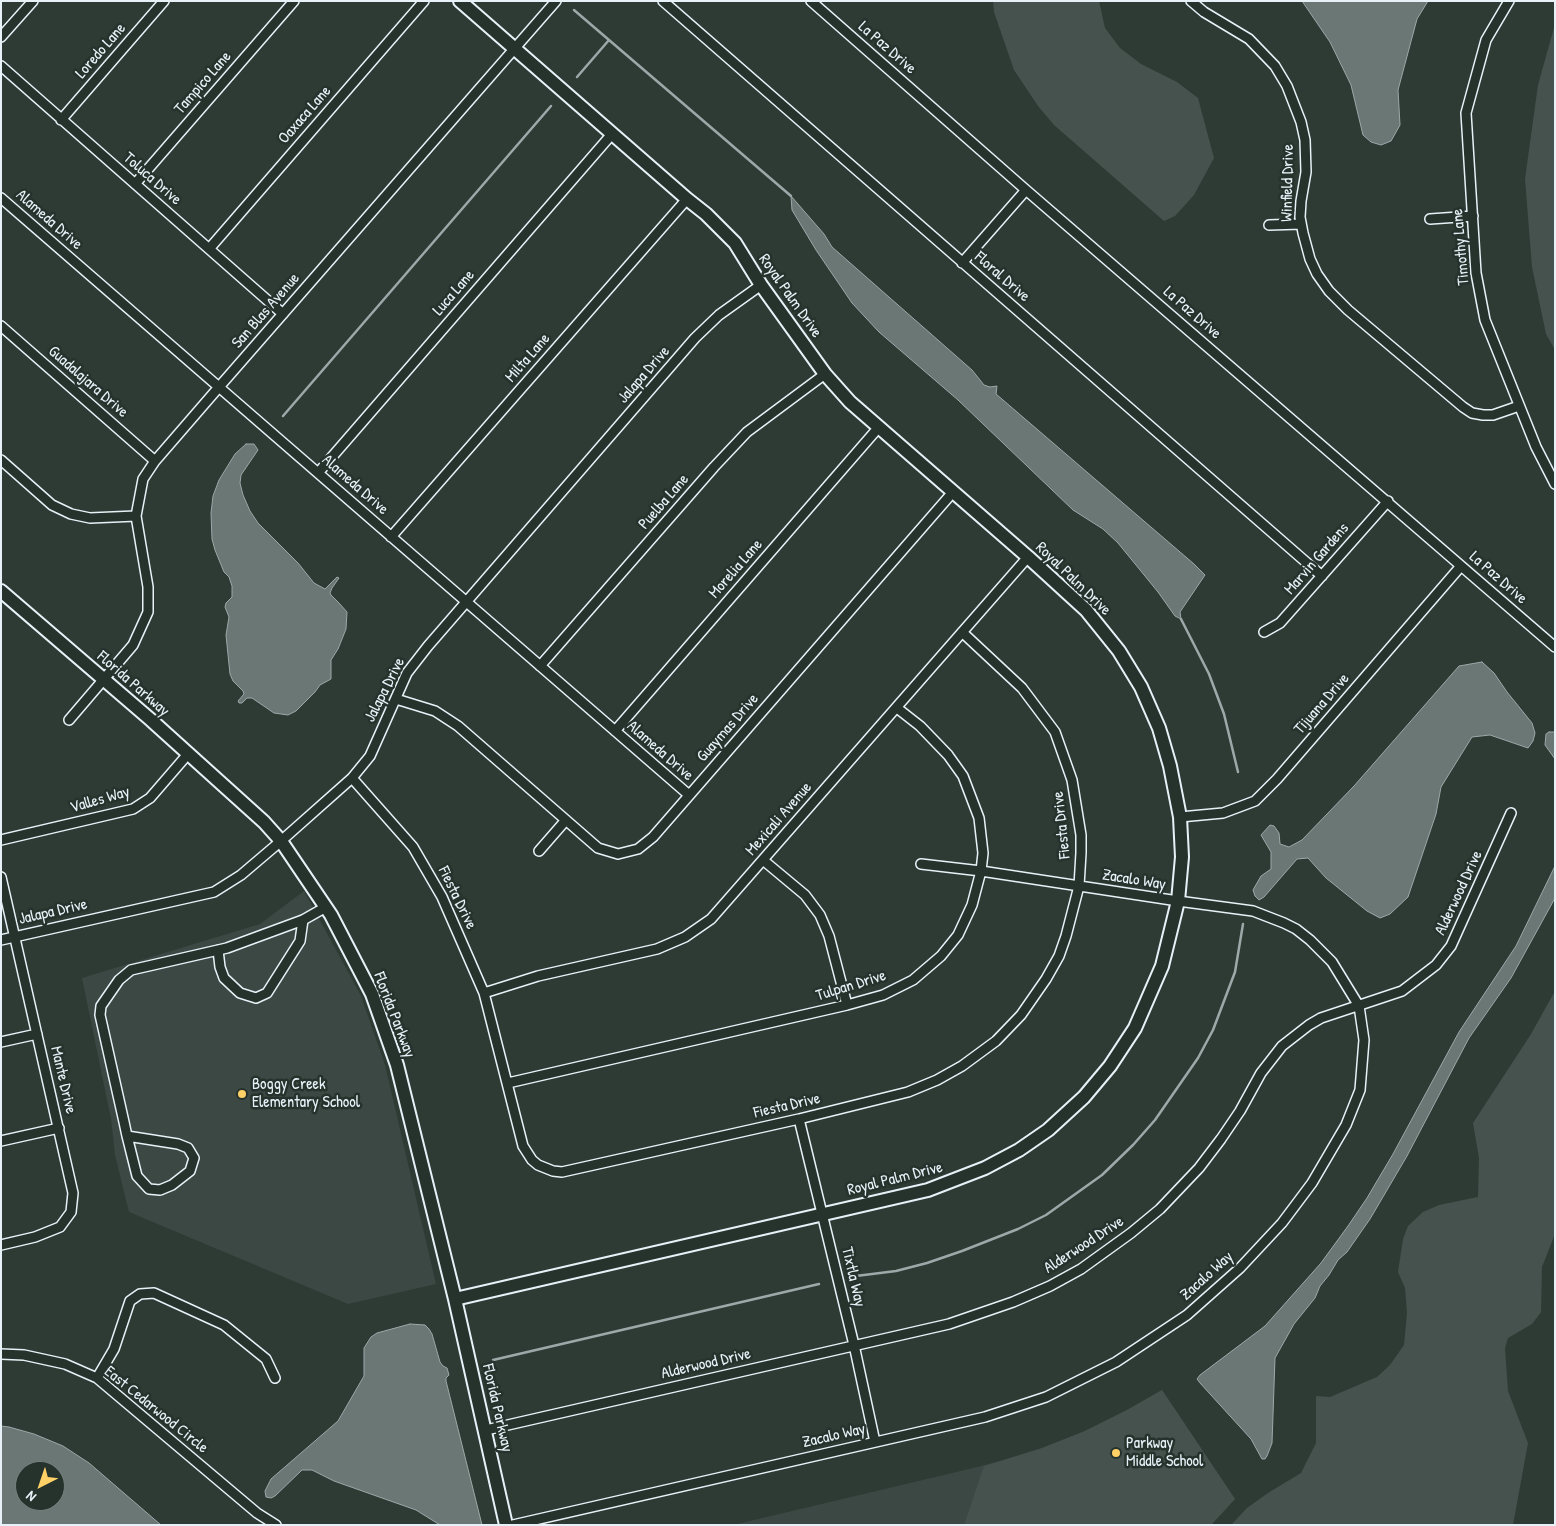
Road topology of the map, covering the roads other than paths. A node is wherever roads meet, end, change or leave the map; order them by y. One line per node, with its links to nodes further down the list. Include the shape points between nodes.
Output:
1 (33, 1): 11 (street)
2 (164, 1): 14 (street, Loredo Lane)
3 (294, 1): 16 (street, Tampico Lane)
4 (424, 1): 24 (street, Oaxaca Lane)
5 (460, 1): 12 (street, Royal Palm Drive)
6 (556, 1): 12 (street, San Blas Avenue)
7 (663, 1): 25 (street, Floral Drive)
8 (811, 1): 17 (street, La Paz Drive)
9 (1191, 1): 22 (street, Winfield Drive, via 1249,39 1275,66 1287,86 1305,140 1306,172)
10 (1509, 1): 20 (street, Timothy Lane, via 1486,40 1466,113)
11 (1, 37)
12 (515, 48): 15 (street, Royal Palm Drive); 27 (street, San Blas Avenue)
13 (1, 66): 14 (street, Toluca Drive)
14 (61, 120): 16 (street, Toluca Drive)
15 (612, 134): 19 (street, Royal Palm Drive); 35 (street, Luca Lane)
16 (135, 184): 24 (street, Toluca Drive)
17 (1026, 190): 25 (street); 38 (street, La Paz Drive)
18 (1, 198): 30 (street, Alameda Drive)
19 (687, 199): 26 (street, Royal Palm Drive, via 734,243); 40 (street, Milta Lane)
20 (1473, 216): 21 (street); 31 (street, Timothy Lane, via 1476,272 1485,320)
21 (1430, 218)
22 (1301, 224): 23 (street); 31 (street, Winfield Drive, via 1310,259 1329,291 1463,407 1472,413 1494,415)
23 (1268, 225)
24 (209, 249): 27 (street, Toluca Drive)
25 (962, 262): 43 (street, Floral Drive)
26 (761, 285): 29 (street, Royal Palm Drive); 45 (street, Jalapa Drive, via 718,315 695,338)
27 (284, 314): 30 (street, San Blas Avenue)
28 (1, 326): 34 (street, Guadalajara Drive)
29 (825, 374): 32 (street, Royal Palm Drive); 49 (street, Puelba Lane, via 747,432)
30 (219, 387): 34 (street, San Blas Avenue); 35 (street, Alameda Drive)
31 (1519, 406): 36 (street, Timothy Lane)
32 (879, 427): 37 (street, Royal Palm Drive); 54 (street, Morelia Lane)
33 (1, 460): 39 (street, via 52,505 71,514 90,518)
34 (155, 461): 39 (street, San Blas Avenue, via 143,478)
35 (318, 473): 40 (street, Alameda Drive)
36 (1555, 484)
37 (953, 492): 41 (street, Royal Palm Drive); 57 (street, Guaymas Drive)
38 (1388, 501): 42 (street, La Paz Drive); 43 (street, Marvin Gardens)
39 (136, 516): 50 (street, San Blas Avenue, via 148,587 148,612 133,645)
40 (391, 537): 45 (street, Alameda Drive)
41 (1028, 557): 46 (street, Mexicali Avenue); 59 (street, Royal Palm Drive, via 1086,610 1119,651 1141,687 1159,728)
42 (1461, 566): 48 (street, La Paz Drive); 59 (street, Tijuana Drive, via 1255,801 1223,813)
43 (1322, 576): 47 (street, Marvin Gardens, via 1280,624)
44 (1, 591): 50 (street, Florida Parkway)
45 (466, 602): 49 (street, Alameda Drive); 51 (street, Jalapa Drive, via 407,673)
46 (962, 632): 52 (street, Mexicali Avenue); 68 (street, Fiesta Drive, via 1022,688 1055,732 1072,780 1081,835)
47 (1264, 632)
48 (1555, 647)
49 (540, 666): 54 (street, Alameda Drive)
50 (103, 680): 53 (street, San Blas Avenue); 55 (street, Florida Parkway)
51 (396, 699): 56 (street, Jalapa Drive, via 370,756); 60 (street, Guaymas Drive, via 435,711 458,726)
52 (897, 708): 64 (street, Mexicali Avenue); 66 (street, Tulpan Drive, via 920,726 963,776 979,818)
53 (69, 720)
54 (615, 731): 57 (street, Alameda Drive)
55 (188, 754): 61 (street, Valles Way, via 150,798 133,809); 62 (street, Florida Parkway)
56 (352, 778): 62 (street, Jalapa Drive); 75 (street, Fiesta Drive, via 413,847 442,898)
57 (689, 795): 60 (street, Guaymas Drive, via 638,850 618,854 598,848)
58 (1511, 813): 77 (street, Alderwood Drive, via 1451,946 1436,965 1402,991)
59 (1180, 817): 69 (street, Royal Palm Drive, via 1182,857)
60 (566, 820): 63 (street)
61 (1, 840)
62 (281, 841): 70 (street, Florida Parkway); 72 (street, Jalapa Drive, via 241,875 214,892)
63 (539, 851)
64 (763, 860): 75 (street, Mexicali Avenue, via 711,919 685,937 657,949 538,976); 76 (street, via 805,895 820,915 829,936)
65 (921, 864): 66 (street, Zacalo Way)
66 (981, 871): 68 (street, Zacalo Way); 76 (street, Tulpan Drive, via 972,905 958,935 941,956 912,980 883,995)
67 (1, 877): 72 (street, Mante Drive)
68 (1080, 886): 69 (street, Zacalo Way); 81 (street, Fiesta Drive, via 1059,956 1021,1015 996,1041 962,1066 922,1086)
69 (1178, 902): 77 (street, Zacalo Way, via 1253,911 1296,929 1332,962); 85 (street, Royal Palm Drive, via 1162,966 1135,1028 1084,1097 1048,1130 1019,1150 956,1180 928,1190)
70 (326, 906): 71 (street); 87 (street, Florida Parkway, via 372,994 397,1065)
71 (303, 920): 74 (street); 74 (street, via 300,941 267,994 256,998 240,993 224,978)
72 (15, 936): 73 (street, Jalapa Drive); 78 (street, Mante Drive)
73 (1, 940)
74 (218, 950): 83 (street, via 132,970 119,980 101,1006 100,1016)
75 (484, 993): 80 (street, Fiesta Drive)
76 (847, 1006): 80 (street, Tulpan Drive)
77 (1359, 1006): 88 (street, Alderwood Drive, via 1321,1018 1282,1046 1199,1168 1160,1209 1081,1269 1050,1286 984,1313 950,1324); 93 (street, Zacalo Way, via 1364,1040 1360,1090 1346,1125 1312,1183 1282,1222 1240,1268 1187,1316 1116,1362 1046,1397 985,1417)
78 (37, 1034): 79 (street); 82 (street, Mante Drive)
79 (1, 1042)
80 (508, 1083): 81 (street, Fiesta Drive, via 523,1146 532,1160 553,1172)
81 (799, 1119): 85 (street, Tixtla Way)
82 (59, 1128): 84 (street); 86 (street, Mante Drive, via 73,1193 71,1212 60,1227)
83 (127, 1136): 83 (street, via 138,1176 149,1189 160,1190 172,1185 190,1171 194,1158 188,1148)
84 (1, 1141)
85 (823, 1214): 87 (street, Royal Palm Drive); 88 (street, Tixtla Way)
86 (1, 1245)
87 (455, 1299): 92 (street, Florida Parkway)
88 (854, 1345): 92 (street, Alderwood Drive); 93 (street, Tixtla Way)
89 (1, 1354): 90 (street, East Cedarwood Circle, via 24,1355 65,1364)
90 (97, 1378): 91 (street, via 114,1349 130,1302 140,1294 154,1294 224,1325 266,1359); 94 (street, East Cedarwood Circle, via 257,1513)
91 (275, 1378)
92 (486, 1430): 95 (street, Florida Parkway)
93 (875, 1442): 96 (street, Zacalo Way)
94 (276, 1525)
95 (506, 1525)
96 (513, 1525)

